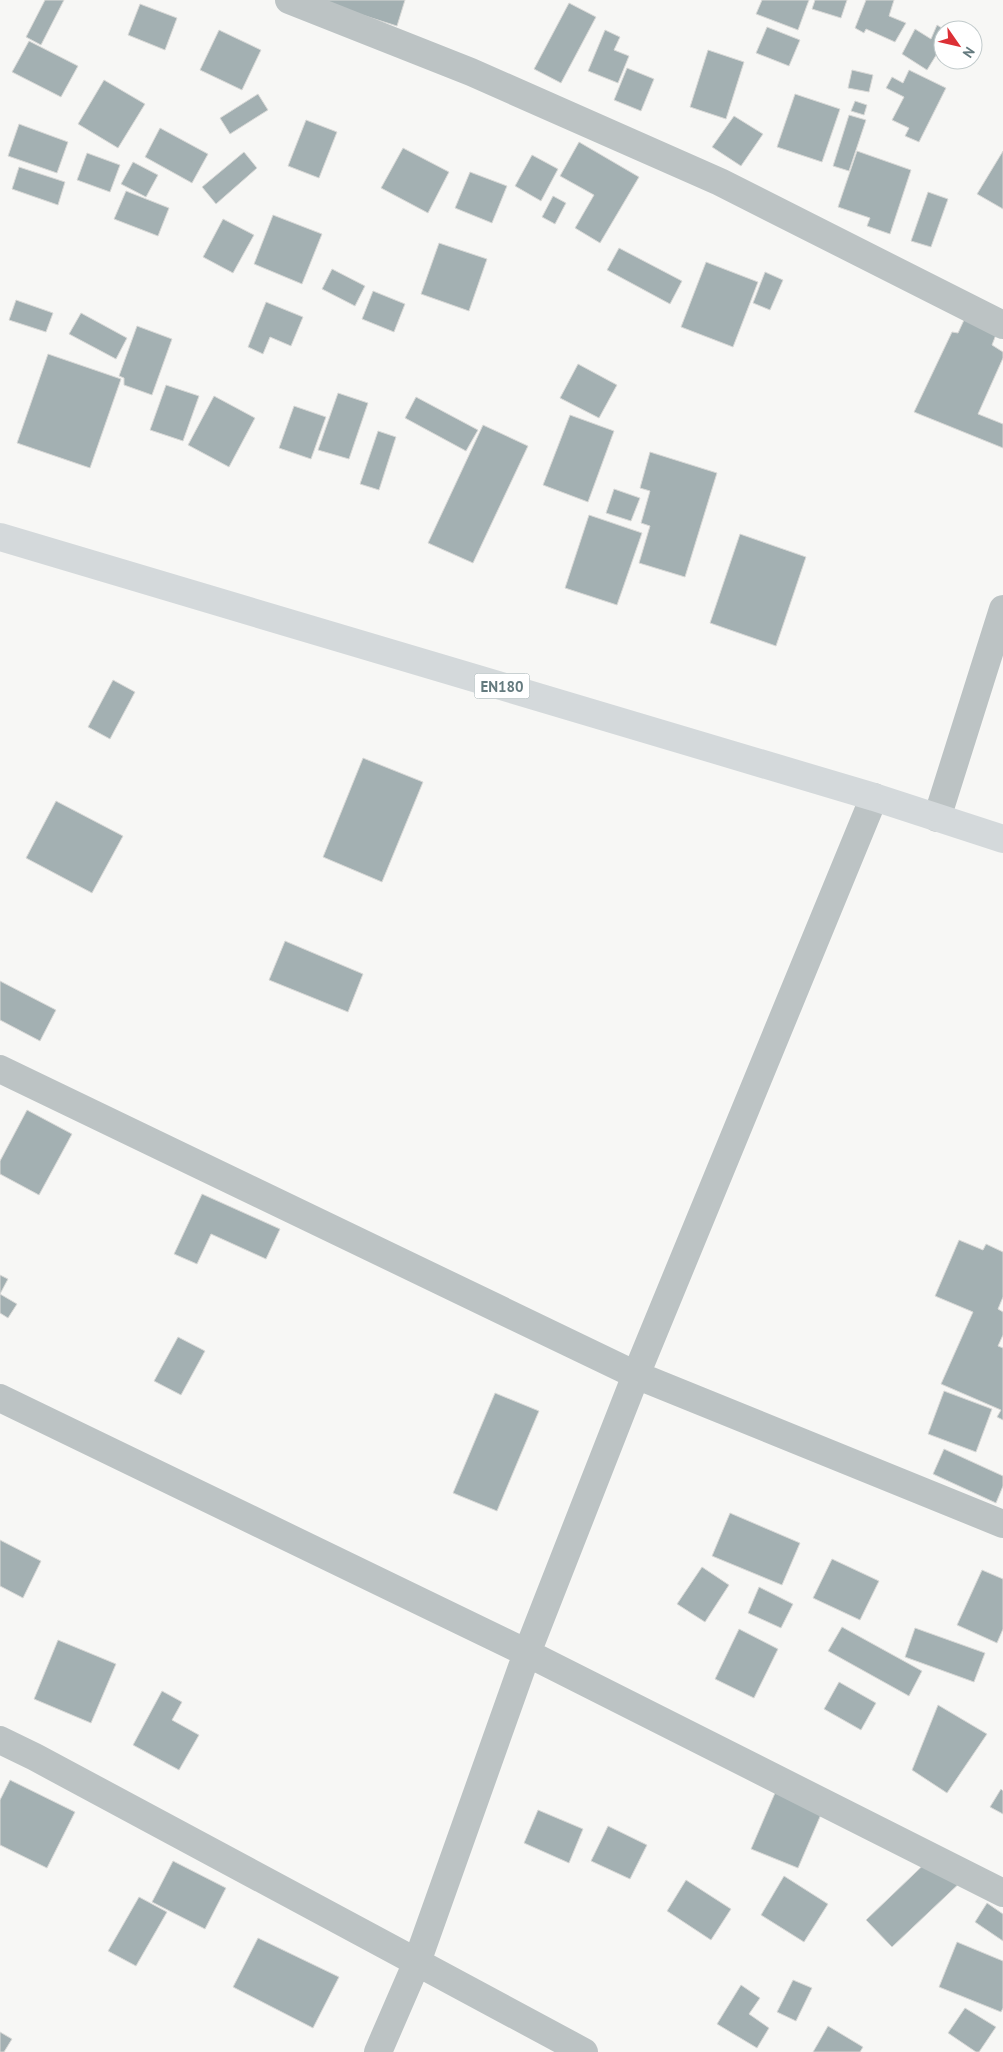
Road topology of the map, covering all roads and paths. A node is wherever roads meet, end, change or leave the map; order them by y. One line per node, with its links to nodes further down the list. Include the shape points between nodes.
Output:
1 (289, 0): 2 (street, via 471,72 720,182)
2 (1003, 324)
3 (0, 537): 5 (main road, EN180)
4 (1003, 610): 6 (street)
5 (874, 797): 6 (main road, EN180); 9 (street)
6 (937, 818): 7 (main road, EN180)
7 (1003, 839)
8 (0, 1069): 9 (street)
9 (636, 1375): 11 (street); 12 (street)
10 (0, 1398): 12 (street)
11 (1003, 1524)
12 (528, 1653): 14 (street); 15 (street)
13 (0, 1740): 15 (street)
14 (1003, 1893)
15 (417, 1962): 16 (street); 17 (street)
16 (378, 2052)
17 (584, 2052)

